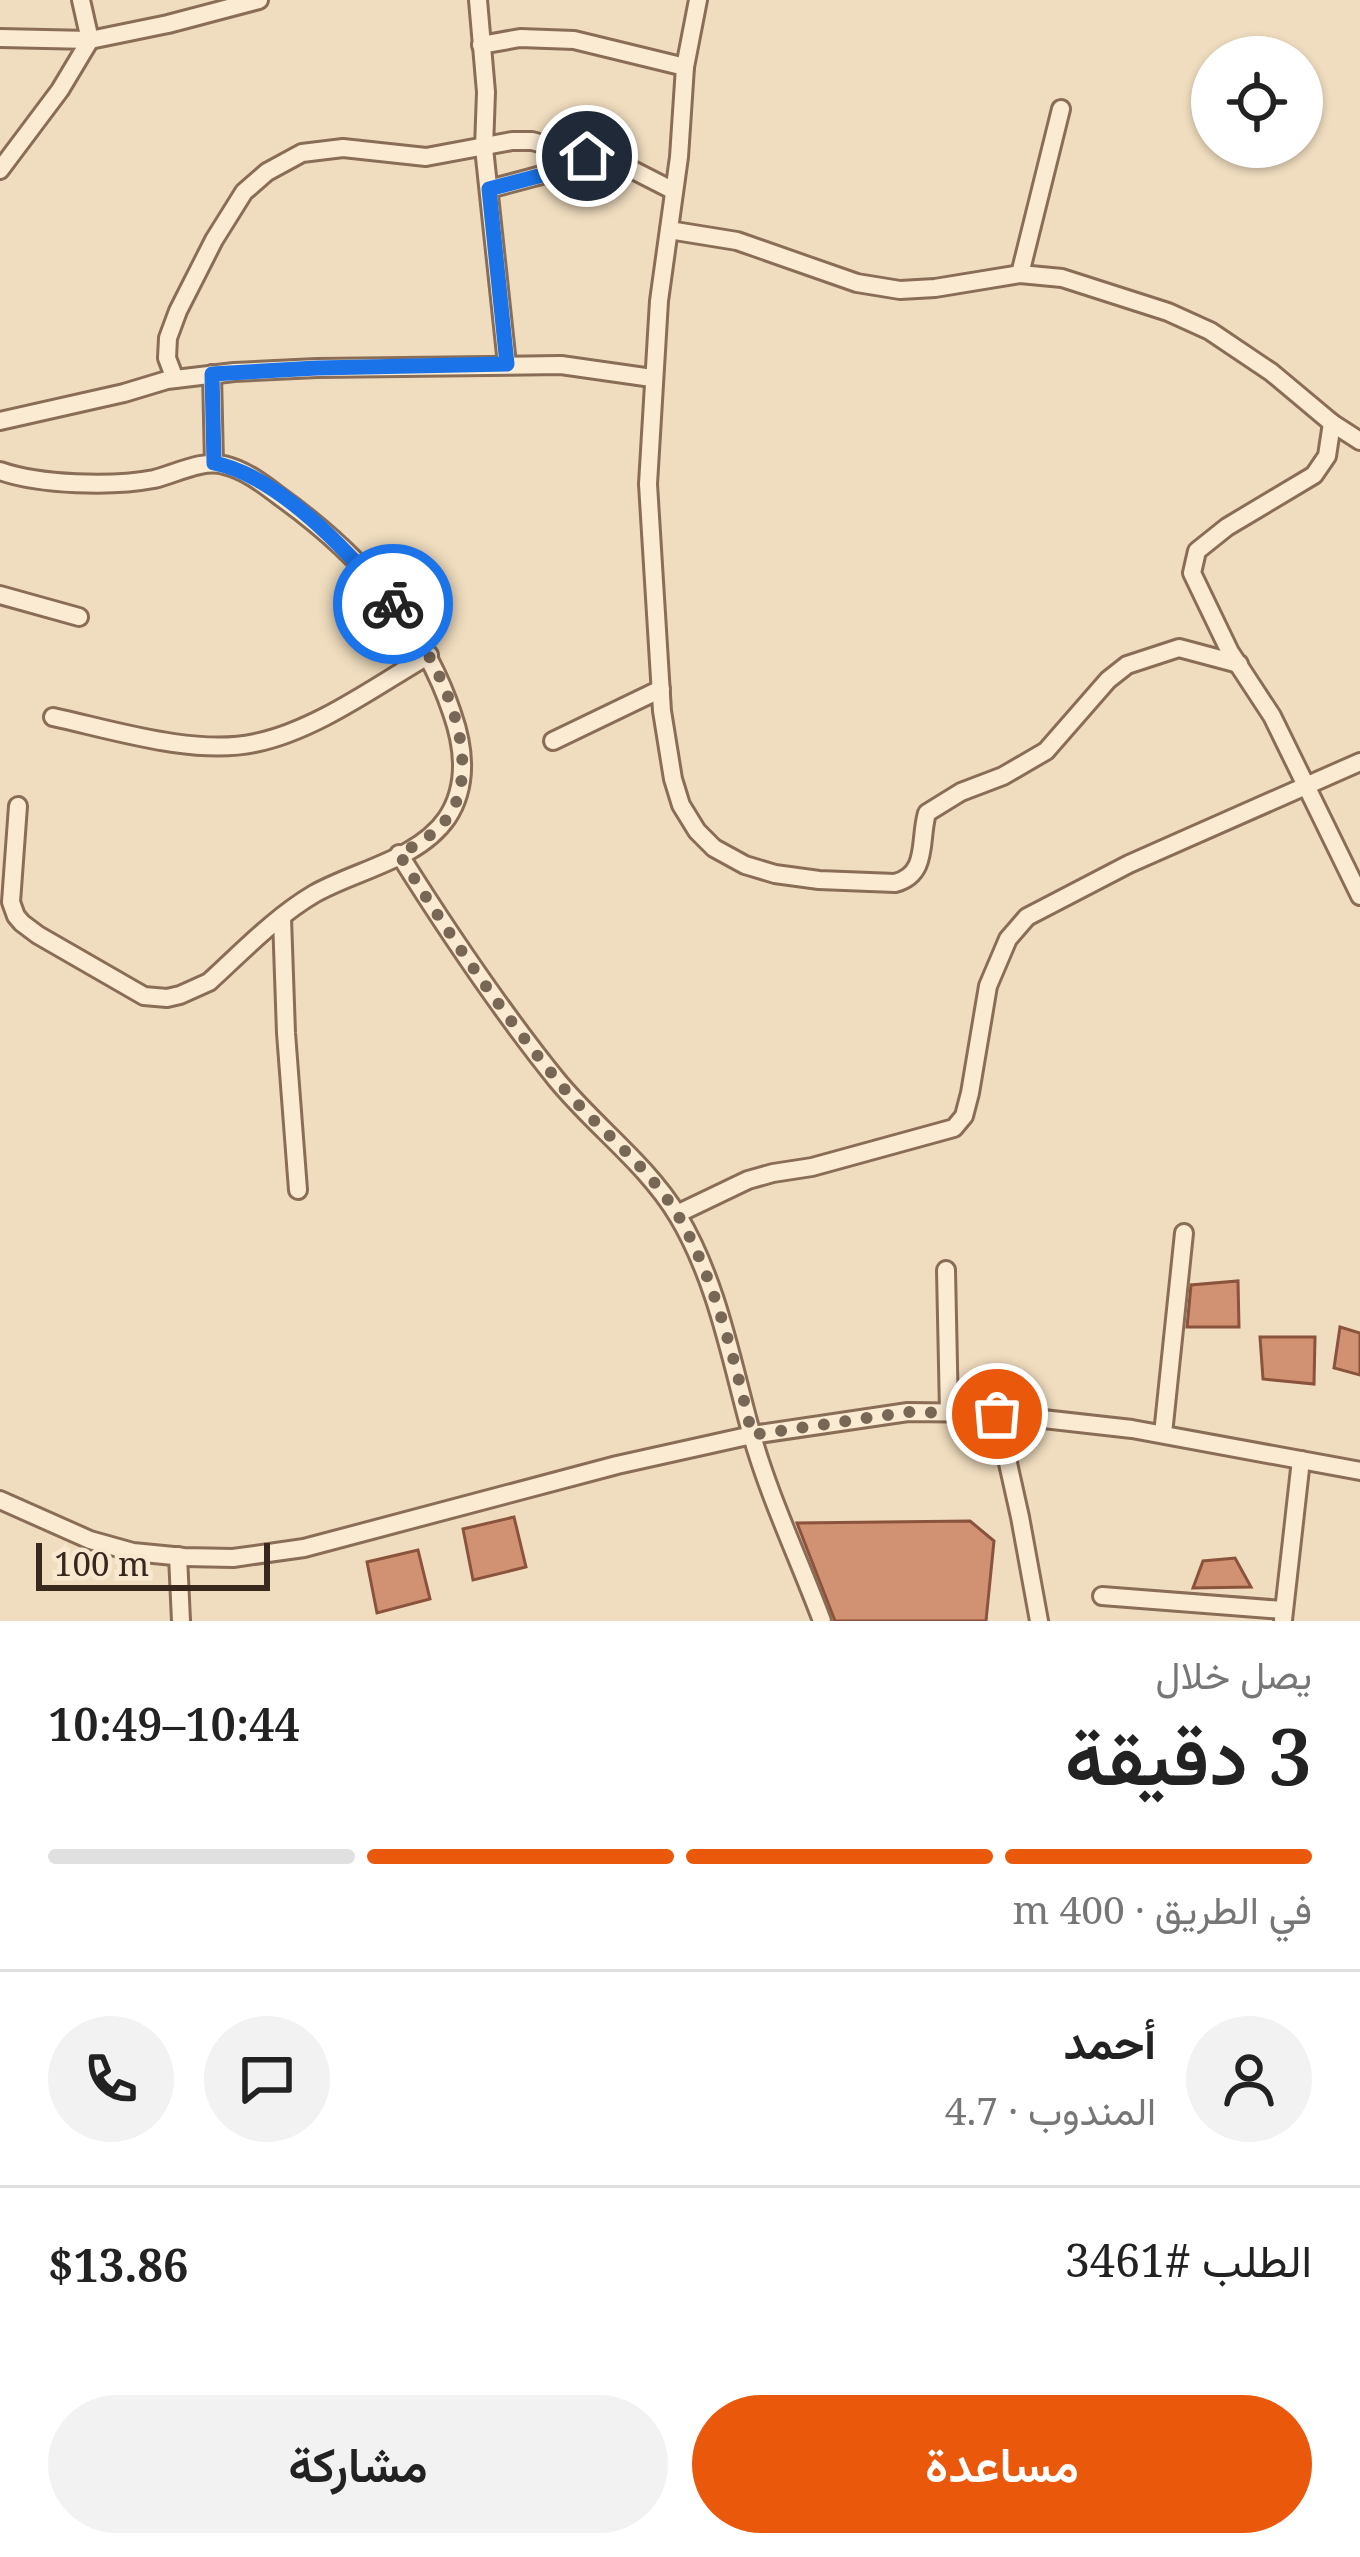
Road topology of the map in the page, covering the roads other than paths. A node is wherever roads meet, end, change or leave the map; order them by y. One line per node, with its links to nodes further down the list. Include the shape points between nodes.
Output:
1 (82, 0): 6 (street)
2 (259, 0): 6 (street)
3 (478, 0): 7 (street)
4 (698, 0): 8 (street)
5 (0, 38): 6 (street)
6 (90, 40): 12 (street)
7 (482, 45): 8 (street, via 574,40); 10 (street)
8 (685, 67): 14 (street)
9 (1061, 109): 16 (street)
10 (484, 148): 11 (street, via 532,141); 13 (street); 20 (street, via 414,158 344,148 302,153 267,172 244,193 178,310 167,358)
11 (600, 160): 13 (street); 14 (street)
12 (0, 170)
13 (489, 189): 17 (street)
14 (674, 191): 15 (street)
15 (669, 230): 16 (street, via 900,290); 19 (street)
16 (1020, 274): 22 (street, via 1062,278 1210,331)
17 (507, 364): 18 (street); 19 (street)
18 (212, 374): 20 (street); 24 (street)
19 (652, 378): 30 (street, via 648,484)
20 (175, 379): 21 (street)
21 (0, 421)
22 (1332, 423): 23 (street); 29 (street, via 1327,456 1314,475 1196,550 1192,573)
23 (1360, 441)
24 (214, 463): 25 (street, via 130,481 58,482); 28 (street, via 248,473 306,515 399,610)
25 (0, 471)
26 (0, 595): 27 (street)
27 (79, 617)
28 (429, 655): 31 (street, via 299,729 253,744 193,745); 36 (street, via 461,740 460,784 444,822)
29 (1239, 664): 30 (street, via 1179,648 1127,665 1046,751 927,813 921,863 896,883 775,874 714,848 681,805); 34 (street)
30 (661, 689): 32 (street)
31 (52, 717)
32 (554, 741)
33 (1360, 762): 34 (street)
34 (1308, 786): 37 (street); 40 (street, via 1027,917 988,986 970,1093 954,1128 748,1180)
35 (18, 806): 38 (street, via 16,916 144,996 167,998 208,982)
36 (399, 854): 38 (street, via 316,893); 40 (street, via 455,945 560,1084)
37 (1360, 896)
38 (282, 919): 39 (street)
39 (298, 1190)
40 (677, 1214): 46 (street, via 706,1275)
41 (1184, 1233): 45 (street)
42 (946, 1270): 43 (street)
43 (949, 1412): 44 (street); 46 (street)
44 (997, 1414): 45 (street); 55 (street)
45 (1163, 1434): 47 (street)
46 (752, 1435): 50 (street, via 304,1548); 54 (street)
47 (1301, 1460): 48 (street); 52 (street)
48 (1360, 1471)
49 (0, 1500): 50 (street, via 90,1540)
50 (178, 1556): 53 (street)
51 (1102, 1596): 52 (street)
52 (1283, 1616)
53 (181, 1621)
54 (822, 1621)
55 (1039, 1621)

